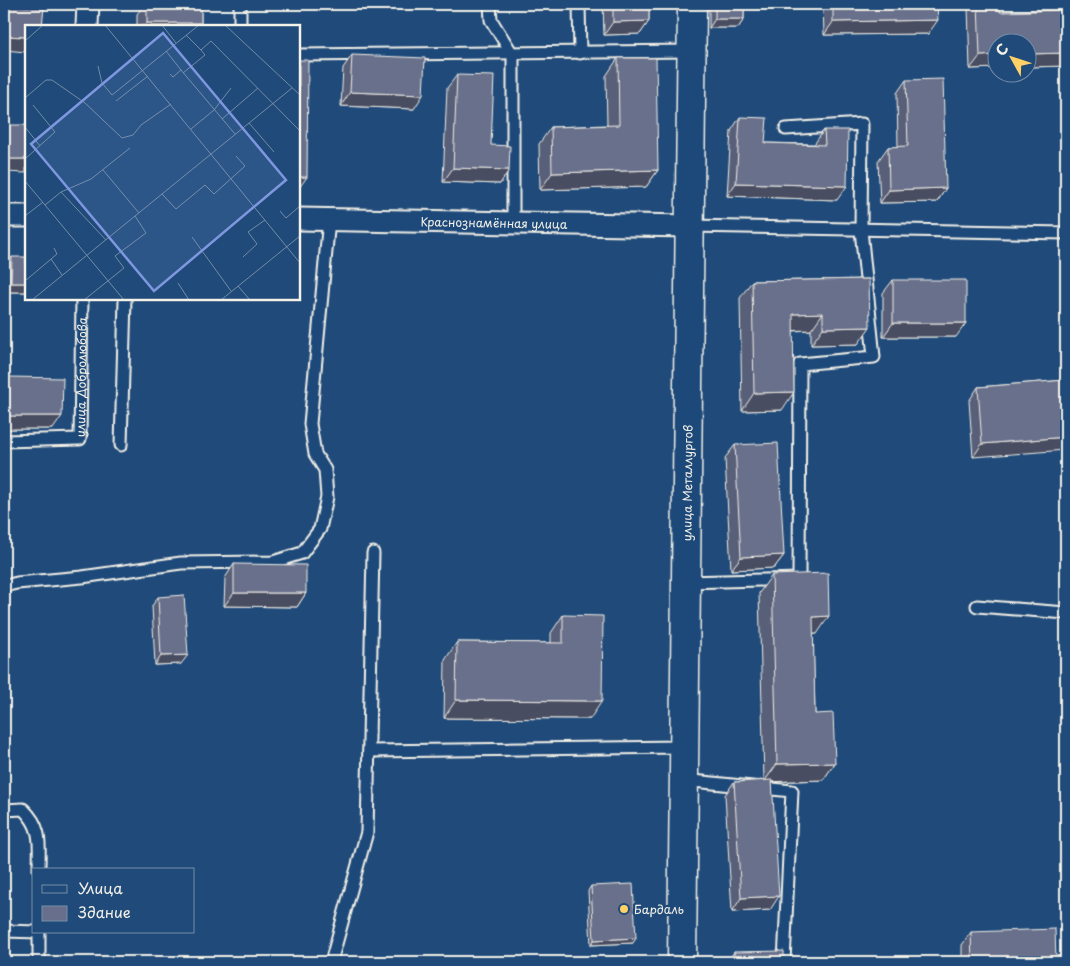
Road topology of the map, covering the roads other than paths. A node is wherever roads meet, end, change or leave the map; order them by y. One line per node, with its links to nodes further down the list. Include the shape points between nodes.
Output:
1 (88, 4): 6 (street)
2 (240, 4): 7 (lane)
3 (490, 4): 10 (lane, via 491,20)
4 (579, 4): 9 (lane)
5 (692, 4): 8 (street, улица Металлургов)
6 (87, 25)
7 (240, 25)
8 (692, 51): 9 (lane); 18 (street, улица Металлургов)
9 (580, 53): 10 (lane)
10 (513, 54): 11 (lane); 17 (lane)
11 (300, 55)
12 (786, 129): 19 (lane, via 862,124)
13 (4, 216): 14 (street)
14 (25, 216)
15 (300, 219): 16 (street, Краснознамённая улица)
16 (329, 219): 17 (street, Краснознамённая улица); 27 (lane, via 310,424 315,454 325,470 327,497 320,529 302,553 273,562 180,563)
17 (513, 224): 18 (street, Краснознамённая улица)
18 (689, 226): 19 (lane); 26 (street, улица Металлургов)
19 (862, 230): 20 (lane); 26 (lane, via 874,357 800,364 799,578)
20 (1066, 233)
21 (82, 300): 23 (lane, улица Добролюбова, via 80,439)
22 (124, 300): 24 (lane)
23 (4, 441)
24 (121, 445)
25 (373, 554): 31 (lane)
26 (685, 582): 30 (street, улица Металлургов)
27 (4, 586)
28 (977, 606): 29 (lane)
29 (1066, 613)
30 (683, 747): 31 (lane); 32 (street, улица Металлургов)
31 (368, 751): 39 (lane, via 367,832)
32 (683, 780): 40 (street, улица Металлургов); 41 (lane, via 792,791)
33 (4, 810): 34 (lane, via 23,809 32,818 38,830)
34 (38, 868)
35 (4, 932): 36 (lane)
36 (32, 932)
37 (38, 934): 38 (lane)
38 (39, 962)
39 (330, 962)
40 (682, 962)
41 (784, 962)

